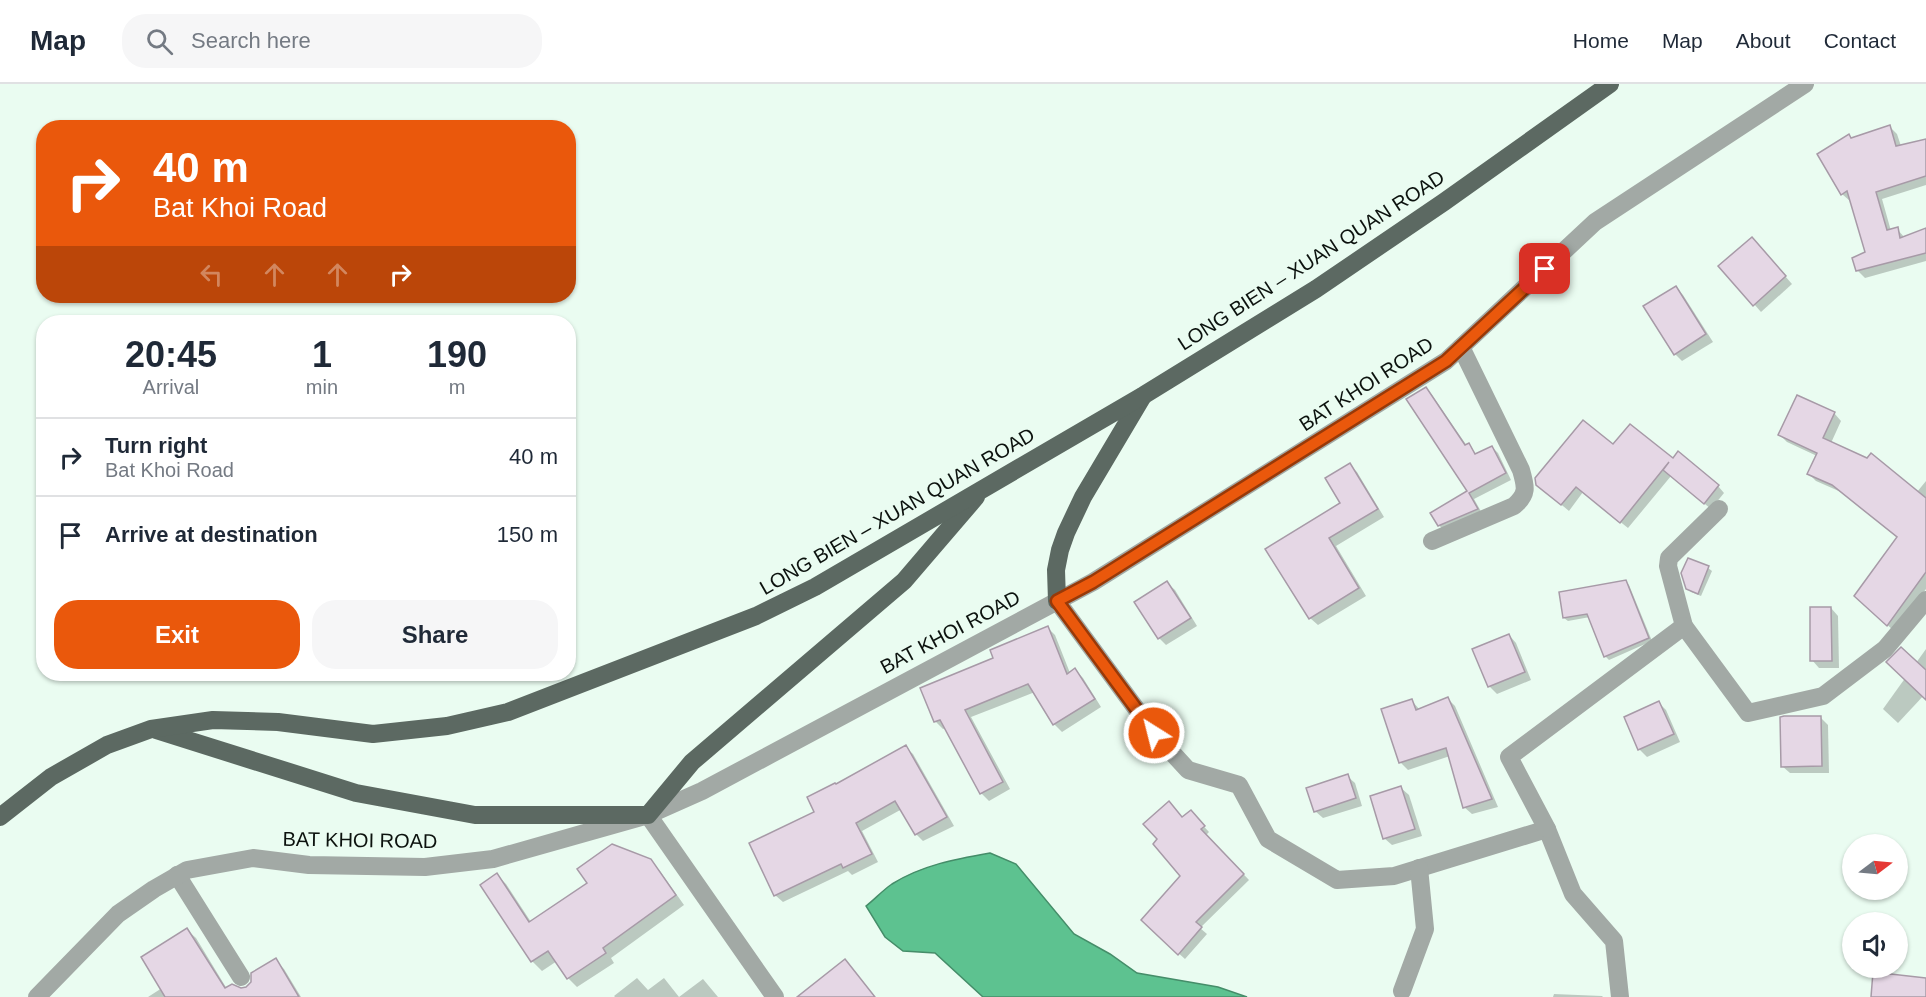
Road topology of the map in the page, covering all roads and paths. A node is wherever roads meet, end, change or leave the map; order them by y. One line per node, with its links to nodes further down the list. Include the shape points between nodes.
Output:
1 (1610, 84): 4 (main road, LONG BIEN – XUAN QUAN ROAD, via 1316,289)
2 (1804, 84): 3 (street, BAT KHOI ROAD, via 1595,222)
3 (1461, 347): 7 (street, via 1526,485 1524,498 1514,506); 9 (street, BAT KHOI ROAD, via 1446,361)
4 (1143, 395): 5 (main road, LONG BIEN – XUAN QUAN ROAD); 9 (main road, via 1066,533 1056,570)
5 (986, 486): 11 (main road, LONG BIEN – XUAN QUAN ROAD, via 815,587 756,616 508,712 447,726 373,734 278,722 213,720); 12 (main road, via 904,581 692,762)
6 (1719, 509): 10 (street, via 1669,558)
7 (1432, 541)
8 (1926, 600): 10 (street, via 1885,649 1823,696 1748,713)
9 (1057, 601): 12 (street, BAT KHOI ROAD, via 702,791); 15 (street, via 1154,733 1188,770 1239,784 1268,839 1337,880 1394,876)
10 (1684, 626): 14 (street, via 1509,757)
11 (151, 729): 12 (main road, via 356,794 453,811); 13 (main road, LONG BIEN – XUAN QUAN ROAD, via 107,745 51,777)
12 (648, 815): 16 (street, BAT KHOI ROAD, via 493,859 448,865 309,866 253,858); 20 (street)
13 (0, 817)
14 (1547, 829): 15 (street); 21 (street, via 1573,894 1614,941)
15 (1419, 868): 18 (street, via 1425,929)
16 (177, 875): 17 (street); 19 (street, BAT KHOI ROAD, via 118,914)
17 (241, 977)
18 (1402, 991)
19 (37, 997)
20 (775, 997)
21 (1620, 997)

